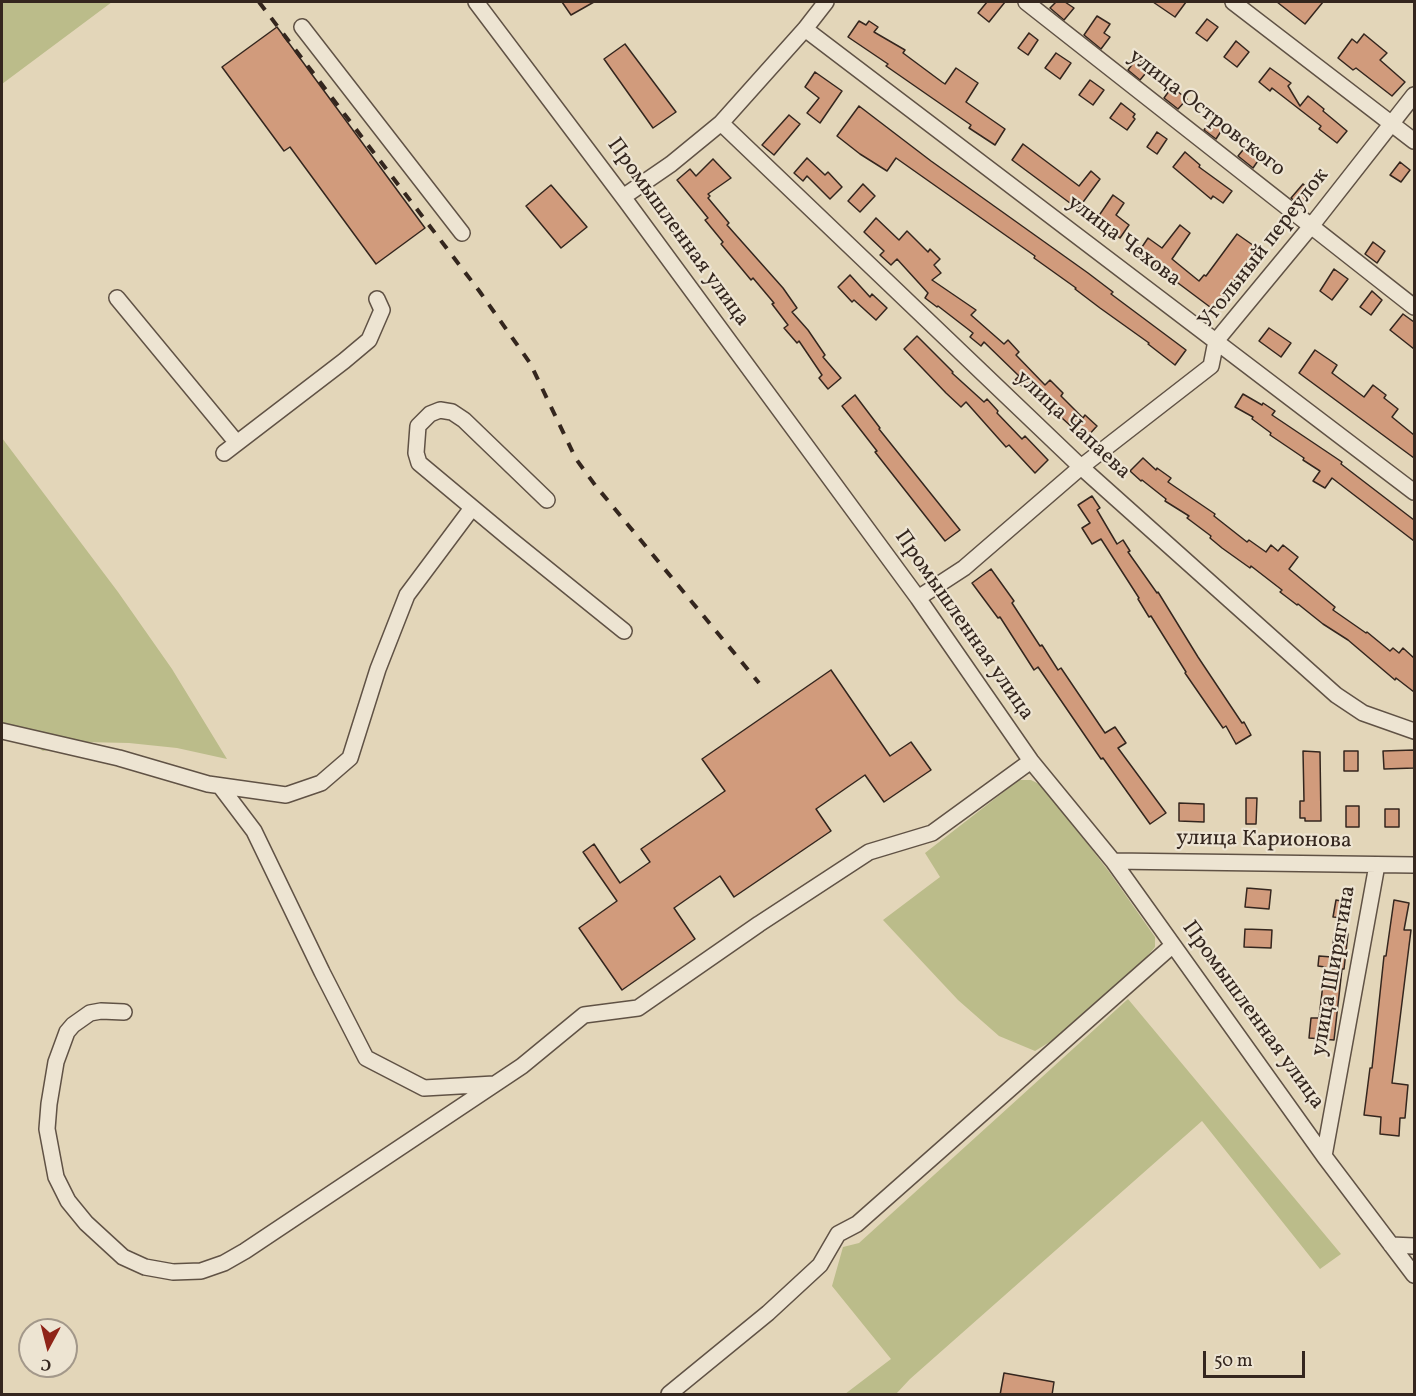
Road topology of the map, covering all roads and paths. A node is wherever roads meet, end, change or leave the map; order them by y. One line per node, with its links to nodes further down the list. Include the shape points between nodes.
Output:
1 (476, 2): 11 (street, Промышленная улица)
2 (826, 2): 6 (street)
3 (1026, 2): 12 (street, улица Островского)
4 (1233, 2): 9 (street)
5 (302, 27): 13 (street)
6 (805, 29): 8 (street); 17 (street, улица Чехова)
7 (1414, 95): 9 (street, Угольный переулок)
8 (721, 123): 11 (street); 20 (street, улица Чапаева)
9 (1392, 124): 10 (street); 12 (street, Угольный переулок)
10 (1414, 141)
11 (623, 197): 24 (street, Промышленная улица)
12 (1312, 225): 16 (street, улица Островского); 17 (street, Угольный переулок)
13 (462, 233)
14 (117, 298): 18 (street)
15 (377, 299): 18 (street, via 382,310 369,340)
16 (1414, 307)
17 (1216, 341): 20 (street, Угольный переулок, via 1211,366); 21 (street, улица Чехова)
18 (237, 443): 19 (street)
19 (224, 453)
20 (1081, 467): 24 (street, Угольный переулок, via 964,568); 27 (street, улица Чапаева, via 1336,695 1363,713)
21 (1414, 492)
22 (547, 500): 23 (street, via 464,420 440,410 423,420 417,433 419,463)
23 (472, 508): 25 (street); 29 (street, via 407,595 350,758 321,783 286,795)
24 (918, 598): 28 (street, Промышленная улица)
25 (624, 631)
26 (2, 731): 29 (street)
27 (1414, 731)
28 (1031, 761): 30 (street, Промышленная улица); 35 (street, via 932,832 869,852 638,1008 584,1015)
29 (220, 786): 35 (street, via 254,831 366,1058 424,1088)
30 (1113, 861): 31 (street, улица Карионова); 33 (street, Промышленная улица)
31 (1377, 865): 32 (street, улица Карионова); 36 (street, улица Ширягина)
32 (1414, 865)
33 (1173, 945): 36 (street, Промышленная улица); 40 (street, via 857,1224 838,1234 820,1265)
34 (124, 1012): 35 (street, via 90,1014 80,1018 67,1032 53,1076 47,1129 57,1178 68,1201 123,1257 145,1267 201,1271 224,1263)
35 (494, 1084)
36 (1324, 1156): 37 (street, Промышленная улица)
37 (1391, 1245): 38 (street); 39 (street, Промышленная улица)
38 (1414, 1246)
39 (1414, 1275)
40 (669, 1395)

